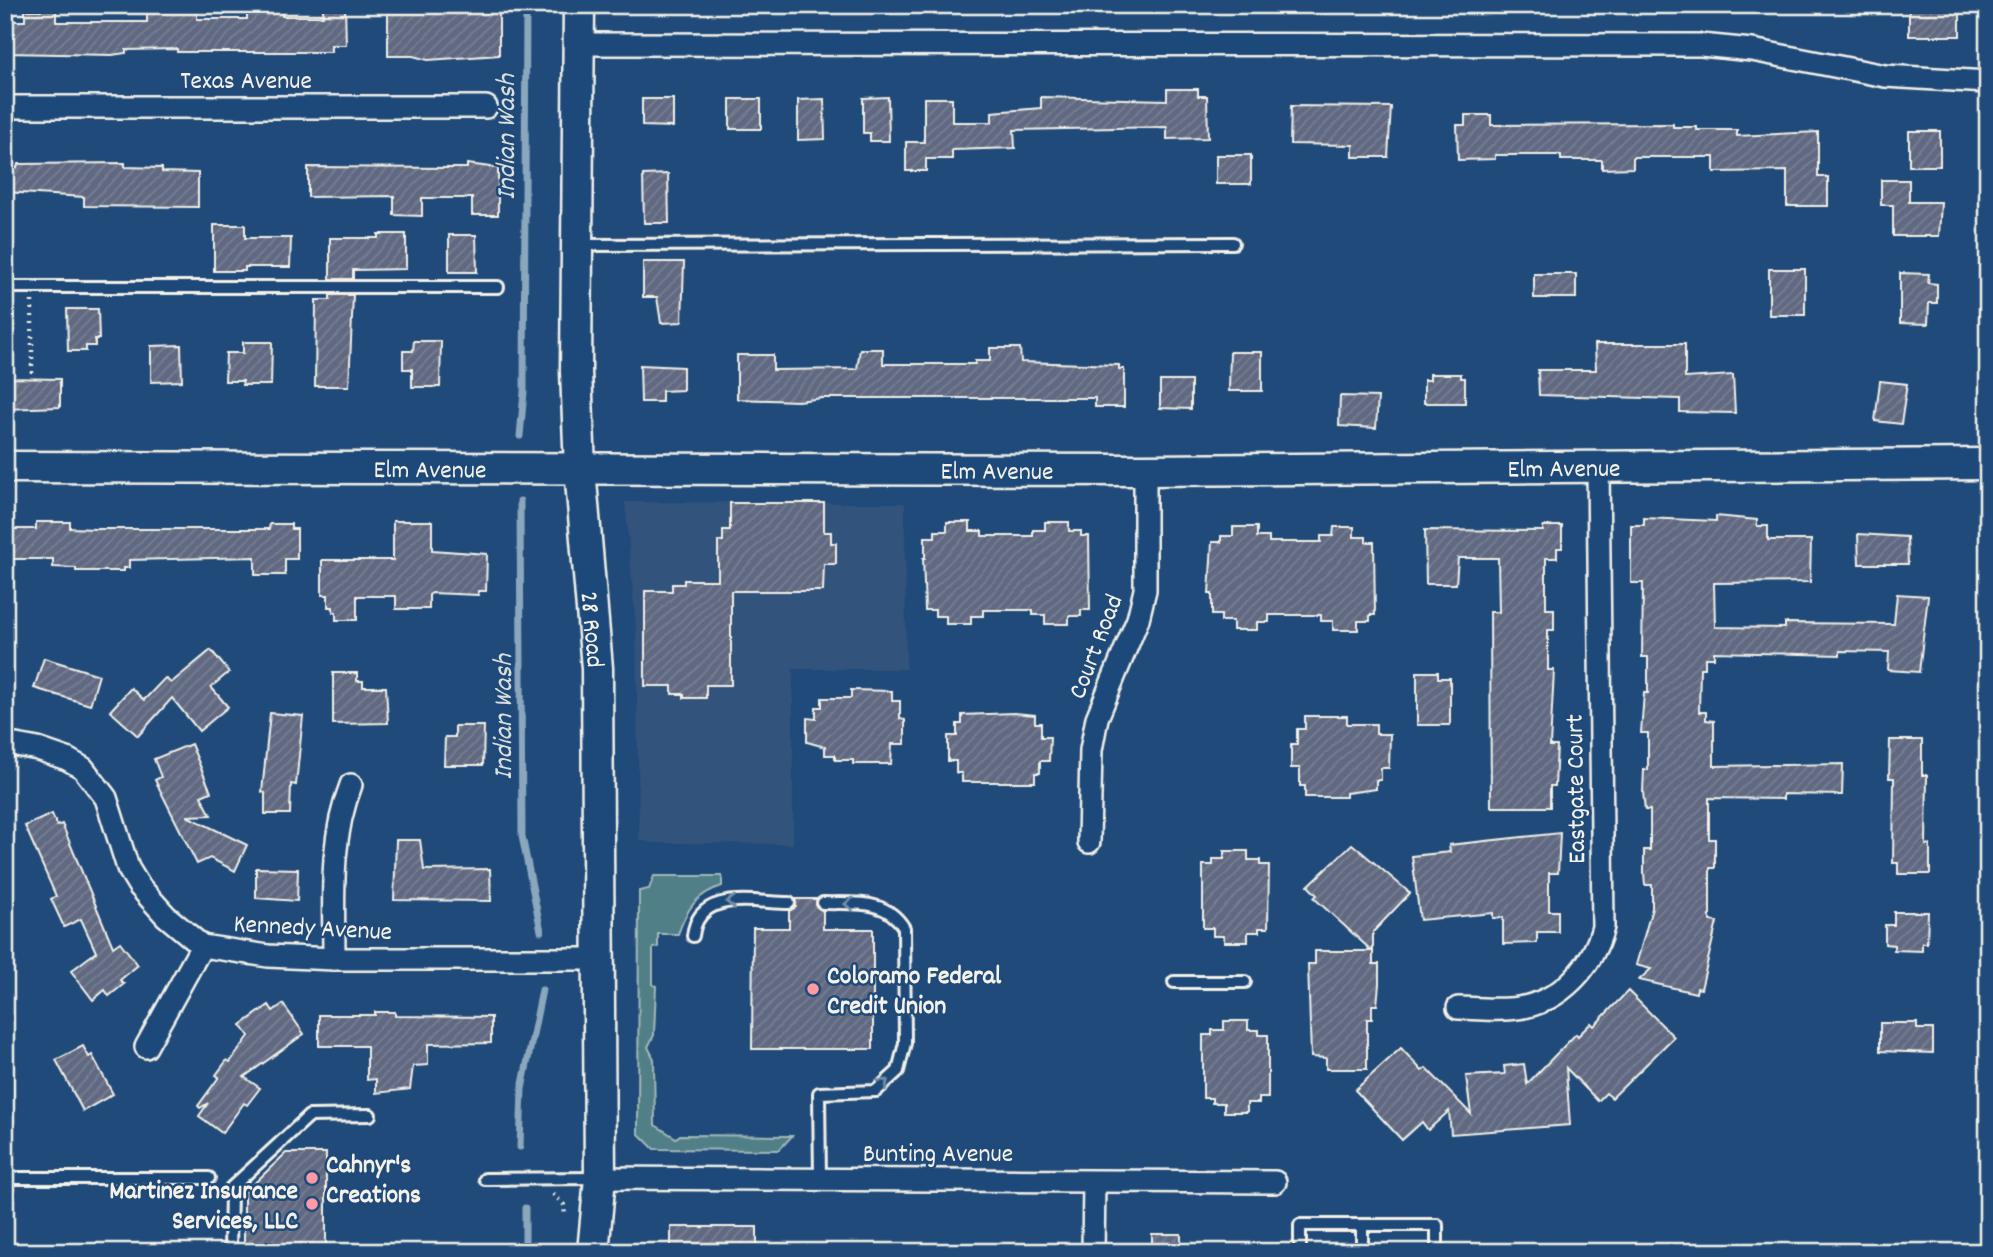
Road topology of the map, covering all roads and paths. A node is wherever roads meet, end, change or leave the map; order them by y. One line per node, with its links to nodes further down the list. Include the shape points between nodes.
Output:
1 (579, 5): 2 (street, 28 Road)
2 (579, 44): 3 (street, via 1702,45 1885,75); 7 (street, 28 Road)
3 (1988, 82)
4 (5, 107): 5 (street, Texas Avenue)
5 (486, 107)
6 (1233, 243): 7 (lane)
7 (577, 245): 15 (street, 28 Road)
8 (5, 287): 9 (lane)
9 (32, 287): 10 (lane); 11 (path)
10 (498, 287)
11 (32, 377)
12 (1988, 464): 13 (street, Elm Avenue)
13 (1598, 466): 16 (street, Elm Avenue); 28 (street, Eastgate Court, via 1603,927 1583,970 1551,996 1519,1008)
14 (5, 467): 15 (street, Elm Avenue)
15 (580, 469): 16 (street, Elm Avenue); 25 (street, 28 Road, via 597,668)
16 (1146, 470): 19 (street, Court Road, via 1145,590 1138,619 1097,718 1091,750)
17 (5, 743): 23 (street, Kennedy Avenue, via 38,749 83,768 106,797 128,867 139,886)
18 (351, 785): 24 (street, via 334,847)
19 (1089, 842)
20 (789, 903): 22 (lane, one-way to 22, via 717,902 701,911)
21 (823, 903): 36 (lane, one-way to 21, via 819,1093 876,1091 898,1071 905,1043 904,929 896,915 874,904)
22 (693, 936)
23 (202, 946): 24 (street, Kennedy Avenue); 29 (street)
24 (334, 959): 25 (street, Kennedy Avenue)
25 (598, 959): 34 (street, 28 Road)
26 (1174, 982): 27 (lane)
27 (1245, 982)
28 (1458, 1008)
29 (146, 1047)
30 (5, 1065): 32 (lane)
31 (370, 1115): 42 (lane, via 309,1116 231,1188)
32 (5, 1178): 33 (lane)
33 (209, 1178)
34 (600, 1178): 35 (lane); 36 (street, Bunting Avenue); 43 (street, 28 Road)
35 (485, 1179)
36 (820, 1179): 37 (street, Bunting Avenue)
37 (1094, 1182): 38 (street, Bunting Avenue); 44 (street)
38 (1275, 1182)
39 (545, 1194): 40 (path, via 552,1194 564,1205)
40 (565, 1216)
41 (1362, 1225): 45 (lane, via 1300,1225); 46 (lane); 47 (lane, via 1437,1225)
42 (230, 1252)
43 (593, 1252)
44 (1093, 1252)
45 (1300, 1252)
46 (1362, 1252)
47 (1437, 1252)

